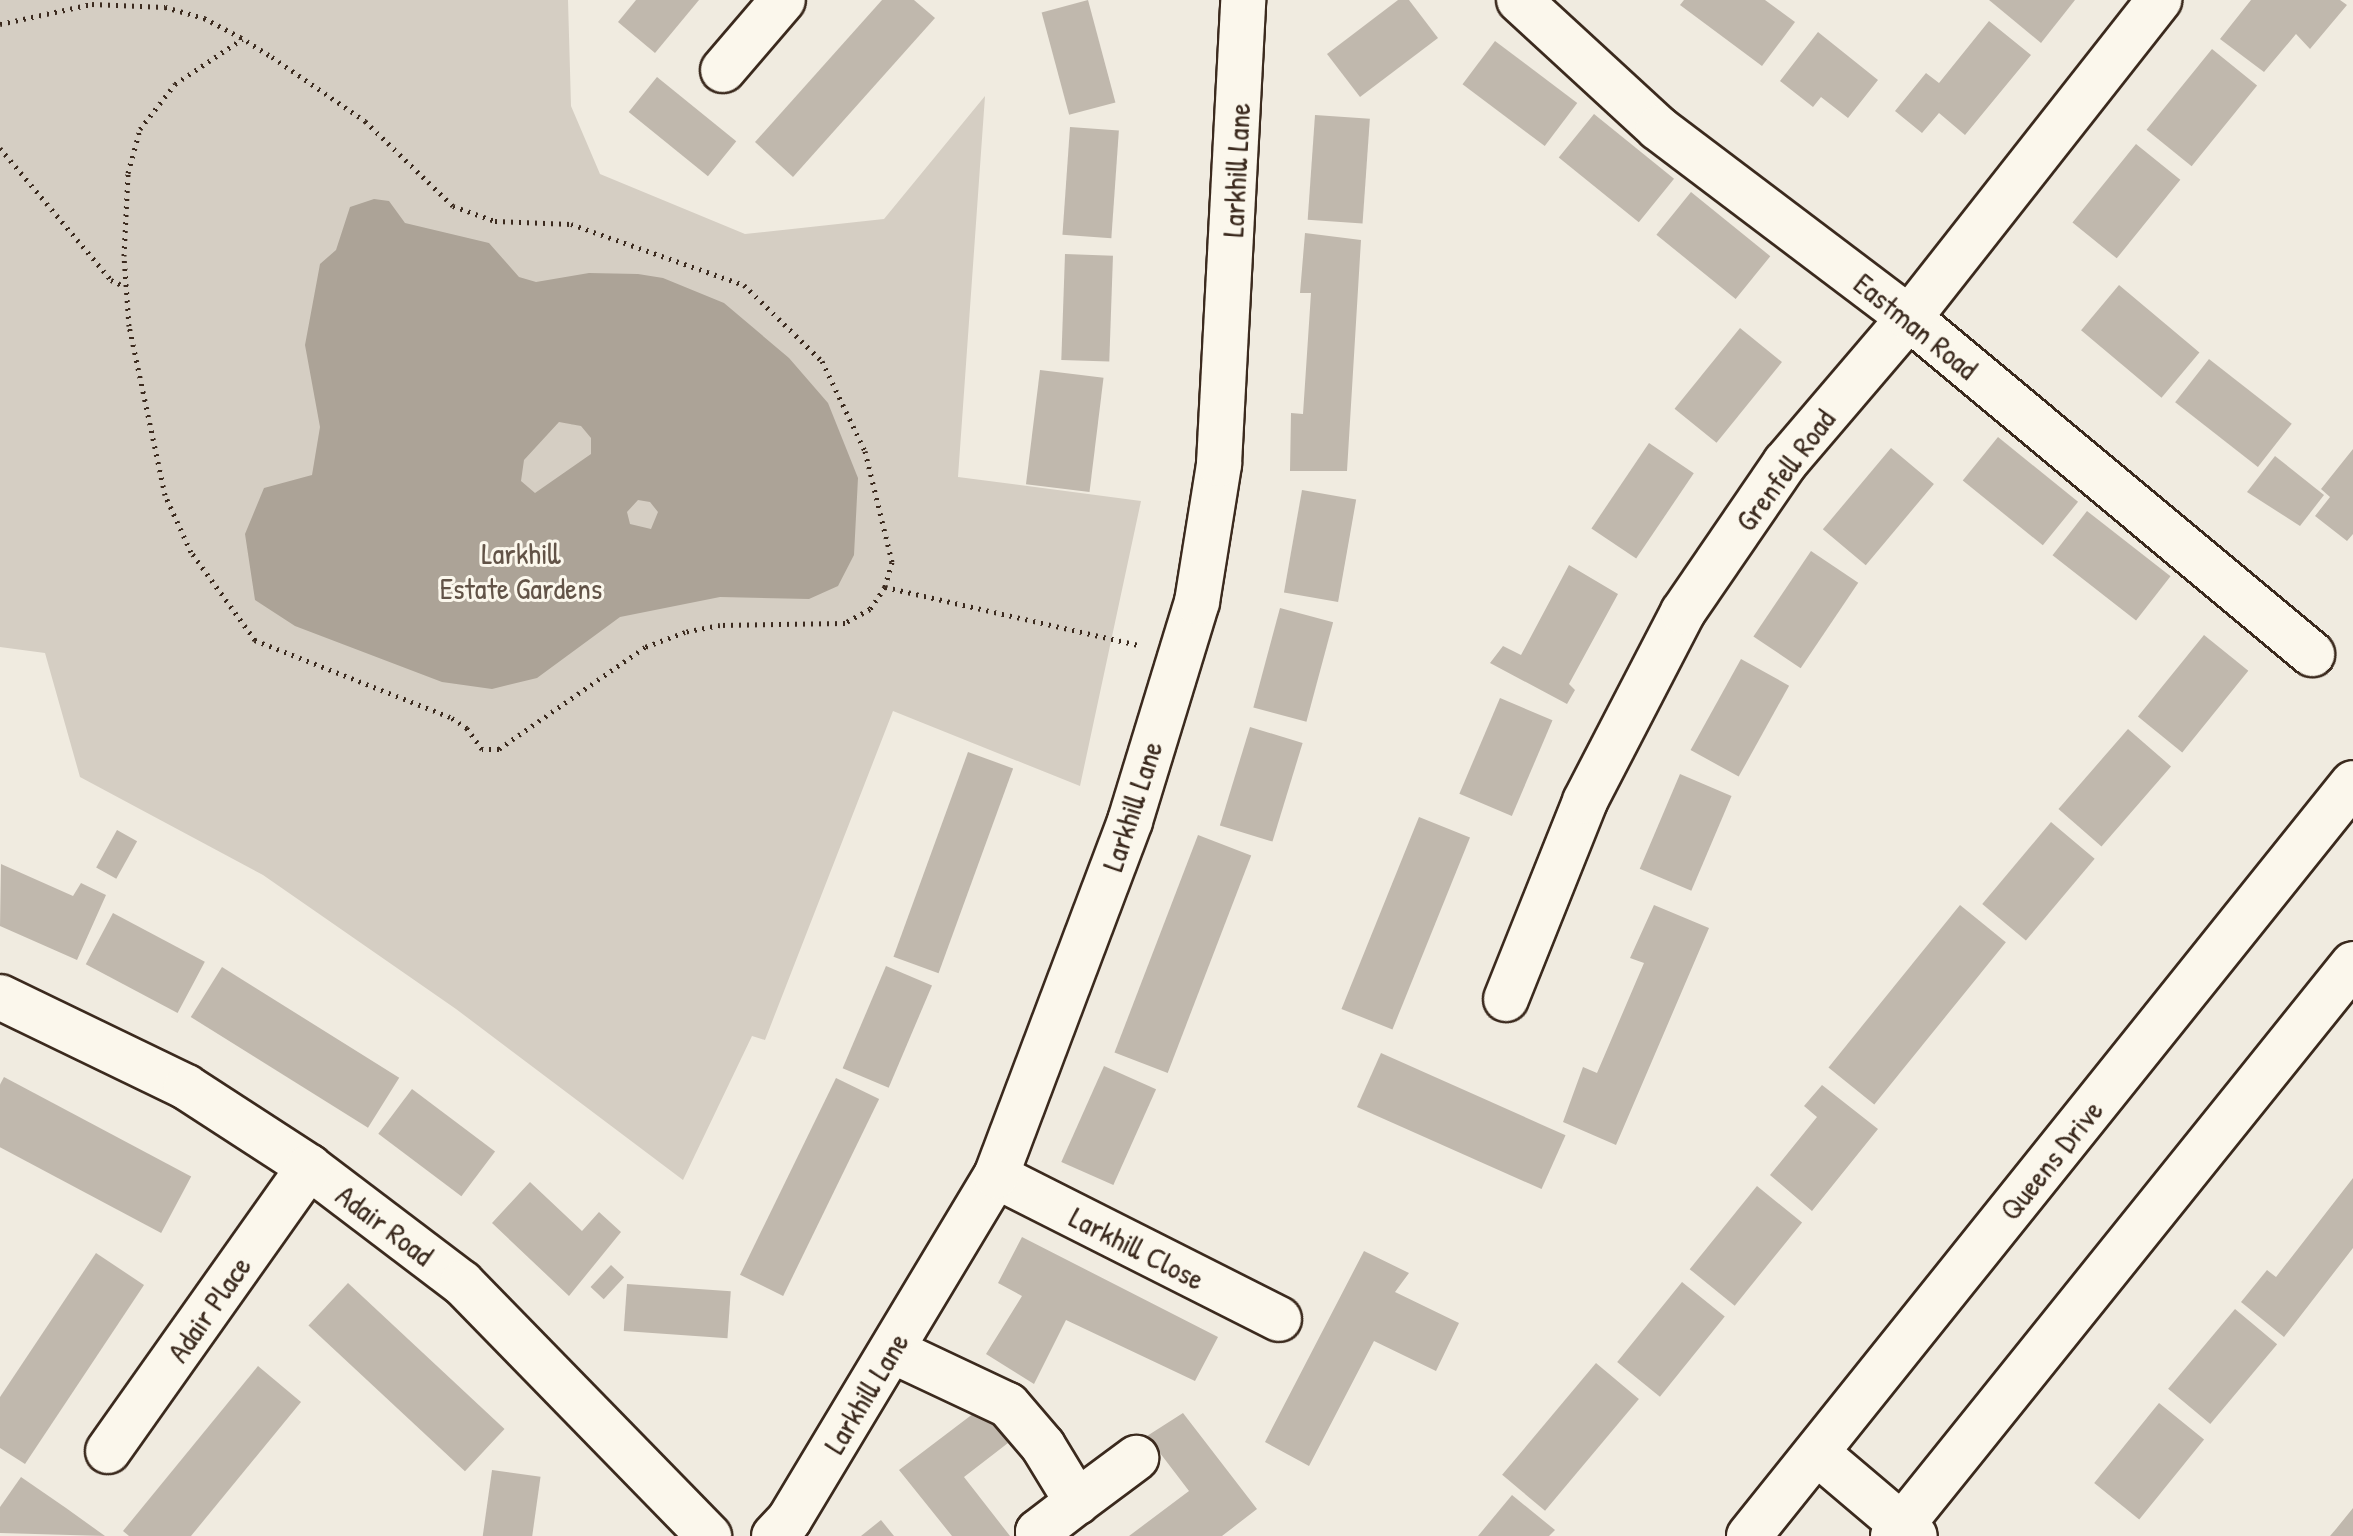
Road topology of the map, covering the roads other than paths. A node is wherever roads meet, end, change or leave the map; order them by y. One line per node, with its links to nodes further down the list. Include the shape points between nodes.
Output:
1 (783, 0): 5 (main road)
2 (1243, 0): 13 (main road, Larkhill Lane, via 1219,464 1197,602 1130,821)
3 (1519, 0): 6 (main road, Eastman Road, via 1658,128)
4 (2159, 0): 6 (main road, Grenfell Road)
5 (723, 70)
6 (1909, 318): 7 (main road, Eastman Road); 11 (main road, Grenfell Road, via 1785,463 1683,612 1585,801)
7 (2312, 654)
8 (2353, 783): 17 (main road, Queens Drive)
9 (2353, 964): 20 (main road)
10 (0, 997): 12 (main road, Adair Road, via 186,1087)
11 (1506, 999)
12 (309, 1167): 16 (main road, Adair Place); 21 (main road, Adair Road, via 462,1283)
13 (996, 1176): 14 (main road, Larkhill Close); 15 (main road, Larkhill Lane)
14 (1279, 1319)
15 (893, 1351): 19 (main road, via 1008,1405 1043,1446); 22 (main road, Larkhill Lane)
16 (108, 1451)
17 (1817, 1453): 20 (main road); 24 (main road, Queens Drive)
18 (1136, 1458): 19 (main road)
19 (1077, 1502): 23 (main road, via 1038,1532)
20 (1903, 1532)
21 (709, 1536)
22 (774, 1536)
23 (1041, 1536)
24 (1749, 1536)

